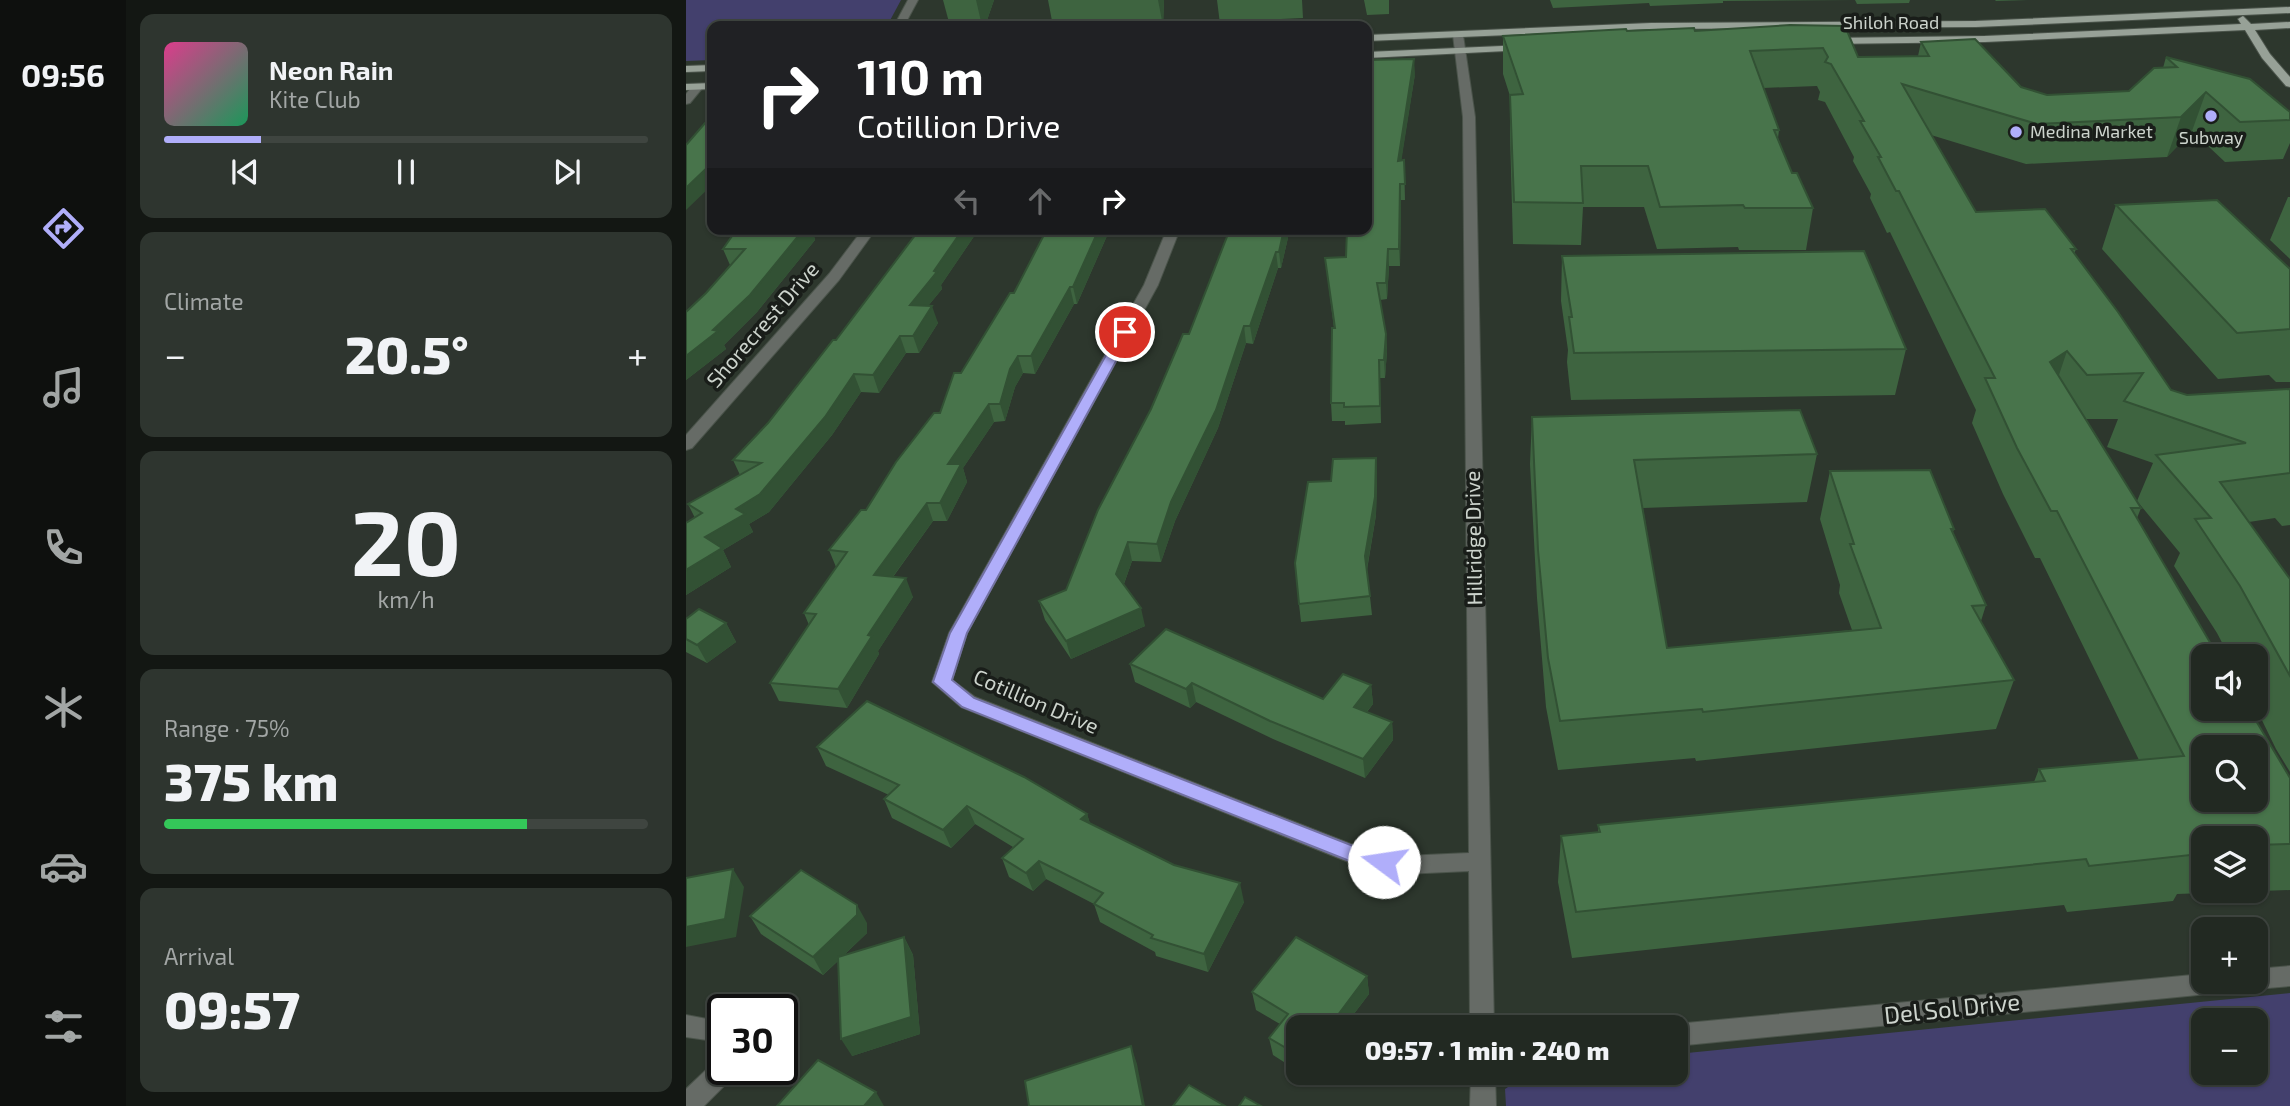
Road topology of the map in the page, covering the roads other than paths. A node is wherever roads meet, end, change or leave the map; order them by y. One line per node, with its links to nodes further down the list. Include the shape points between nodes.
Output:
1 (913, 0): 7 (street)
2 (2234, 0): 6 (main road)
3 (2267, 0): 5 (main road)
4 (2290, 10): 5 (main road, Shiloh Road)
5 (2276, 11): 6 (main road, Shiloh Road); 9 (main road)
6 (2240, 12): 8 (main road, Shiloh Road); 10 (main road)
7 (902, 21)
8 (1976, 24): 13 (main road); 15 (main road, Shiloh Road, via 1651,26)
9 (2286, 25): 10 (main road, Shiloh Road); 12 (main road)
10 (2247, 28): 13 (main road, Shiloh Road); 20 (main road)
11 (1372, 38): 15 (main road, Shiloh Road)
12 (2290, 38)
13 (1985, 39): 14 (main road, Shiloh Road)
14 (1811, 40)
15 (1459, 42): 16 (main road, Shiloh Road); 17 (main road, Shiloh Road); 26 (street, Hillridge Drive, via 1469,117)
16 (1533, 47)
17 (1372, 54)
18 (707, 68): 19 (main road)
19 (686, 69)
20 (2290, 85)
21 (692, 87): 22 (street)
22 (686, 101)
23 (865, 235): 25 (street, Shorecrest Drive)
24 (1172, 235): 26 (street, Cotillion Drive, via 1151,285 958,633 942,682 968,702 1364,859 1404,865)
25 (686, 445)
26 (1478, 862): 30 (street, Hillridge Drive)
27 (2290, 976): 28 (street)
28 (2268, 978)
29 (2191, 986): 33 (street, Del Sol Drive)
30 (1482, 1015)
31 (686, 1026): 32 (street)
32 (707, 1029)
33 (1688, 1034)
34 (708, 1085): 36 (street)
35 (1483, 1085): 37 (street)
36 (686, 1106)
37 (1483, 1106)

